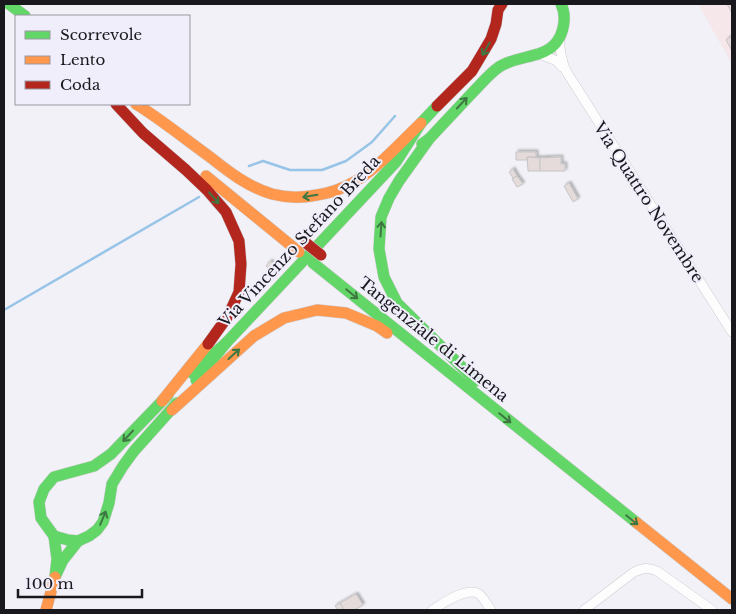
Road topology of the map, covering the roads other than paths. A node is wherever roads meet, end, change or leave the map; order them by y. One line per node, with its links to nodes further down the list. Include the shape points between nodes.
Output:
1 (10, 4): 6 (main road)
2 (502, 4): 16 (main road, Via Vincenzo Stefano Breda, one-way to 16, via 491,39 472,71)
3 (561, 4): 7 (main road)
4 (572, 4): 7 (main road)
5 (4, 13): 8 (main road)
6 (24, 15)
7 (564, 18): 9 (main road)
8 (15, 22)
9 (559, 38): 10 (main road, Via Vincenzo Stefano Breda, via 555,45); 11 (street, Via Quattro Novembre, via 560,56)
10 (537, 53): 11 (street, Via Quattro Novembre, via 557,61); 17 (main road, Via Vincenzo Stefano Breda, one-way to 10, via 500,66)
11 (566, 72): 21 (street, Via Quattro Novembre)
12 (117, 105): 20 (main road, Tangenziale di Limena)
13 (117, 105): 24 (main road, one-way to 24, via 207,190 226,212 239,242 238,292 228,316)
14 (136, 105): 19 (main road)
15 (137, 105): 16 (main road, one-way to 15, via 358,180 329,193 301,198 282,196 248,184)
16 (421, 123): 18 (main road, Via Vincenzo Stefano Breda)
17 (429, 139): 18 (main road, Via Vincenzo Stefano Breda); 23 (main road, one-way to 17, via 397,303 384,276 379,249 382,217 399,181)
18 (396, 162): 22 (main road, Via Vincenzo Stefano Breda)
19 (276, 219)
20 (318, 259): 23 (main road, Tangenziale di Limena); 25 (main road, Tangenziale di Limena, one-way to 25)
21 (732, 332)
22 (226, 343): 24 (main road, Via Vincenzo Stefano Breda); 26 (main road, Via Vincenzo Stefano Breda)
23 (476, 382): 30 (main road, Tangenziale di Limena)
24 (162, 401): 27 (main road, Via Vincenzo Stefano Breda, one-way to 27, via 111,454 94,466 54,477 44,489 39,502 41,518)
25 (486, 402): 26 (main road, one-way to 25, via 254,336 284,318 317,310 346,313 377,326 446,378); 31 (main road, Tangenziale di Limena, one-way to 31)
26 (172, 410): 28 (main road, Via Vincenzo Stefano Breda, one-way to 26, via 90,536 103,522 112,484 122,466)
27 (54, 536): 28 (main road); 29 (main road, Via Vincenzo Stefano Breda)
28 (78, 541): 29 (main road, Via Vincenzo Stefano Breda, via 62,560)
29 (55, 577): 32 (main road, Via Vincenzo Stefano Breda)
30 (732, 585)
31 (732, 599)
32 (46, 610)
33 (432, 610): 34 (street, via 472,592 478,594)
34 (491, 610)
35 (584, 610): 36 (street, via 642,568 657,570)
36 (712, 610)

